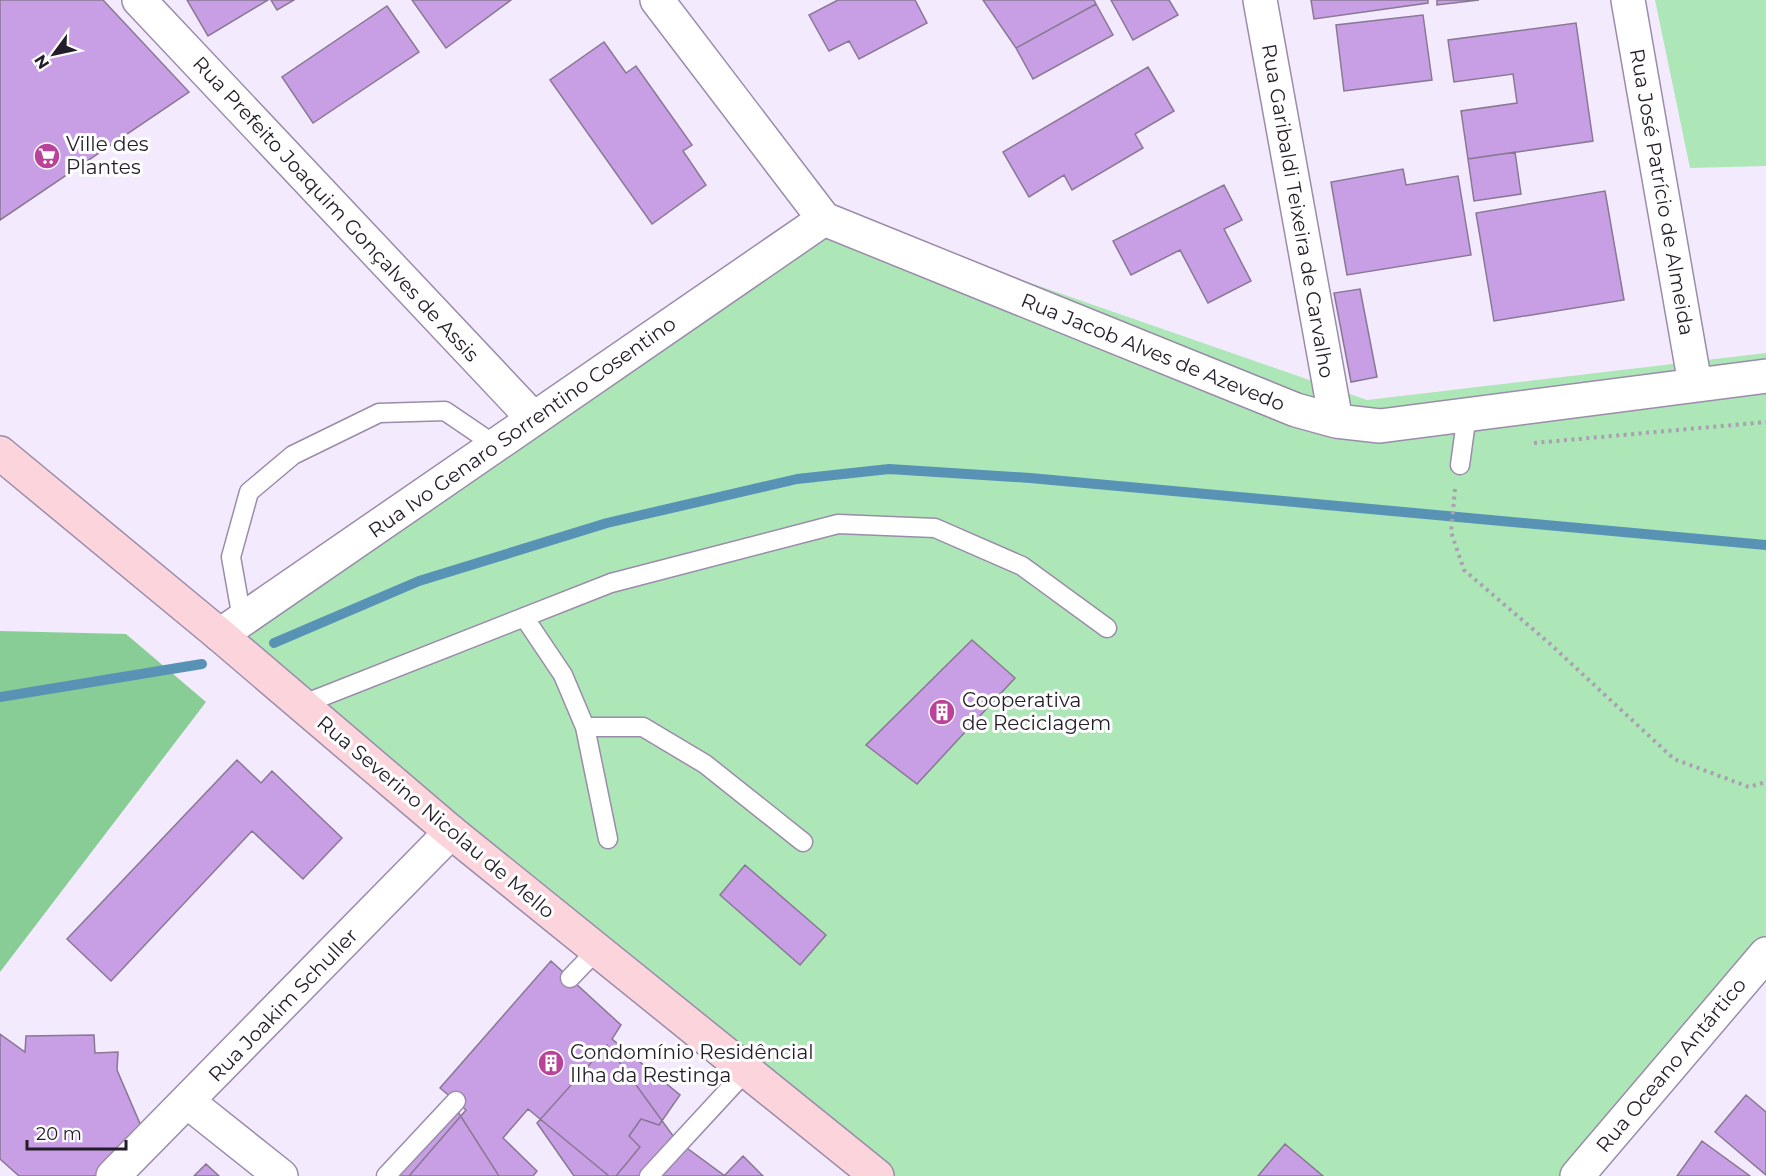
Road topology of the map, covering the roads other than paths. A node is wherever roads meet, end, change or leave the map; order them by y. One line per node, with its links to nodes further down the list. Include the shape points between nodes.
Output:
1 (139, 0): 9 (street, Rua Prefeito Joaquim Gonçalves de Assis)
2 (659, 0): 5 (street)
3 (1260, 0): 10 (street, Rua Garibaldi Teixeira de Carvalho)
4 (1628, 0): 7 (street, Rua José Patrício de Almeida)
5 (824, 219): 9 (street, Rua Ivo Genaro Sorrentino Cosentino); 10 (street, Rua Jacob Alves de Azevedo, via 1296,410)
6 (1766, 376): 7 (street, Rua Jacob Alves de Azevedo)
7 (1695, 384): 8 (street, Rua Jacob Alves de Azevedo)
8 (1467, 414): 10 (street, Rua Jacob Alves de Azevedo, via 1380,426); 13 (lane)
9 (533, 418): 11 (street, Rua Ivo Genaro Sorrentino Cosentino)
10 (1336, 421)
11 (495, 445): 15 (street, Rua Ivo Genaro Sorrentino Cosentino); 15 (lane, via 445,411 379,413 293,455 249,492 231,557)
12 (0, 453): 15 (main road, Rua Severino Nicolau de Mello)
13 (1461, 465)
14 (524, 617): 16 (lane, via 611,583 838,524 936,528 1022,566); 17 (lane); 18 (lane, via 563,675)
15 (231, 627): 17 (main road, Rua Severino Nicolau de Mello)
16 (1107, 628)
17 (301, 705): 19 (main road, Rua Severino Nicolau de Mello)
18 (585, 727): 20 (lane); 21 (lane, via 643,727 705,764)
19 (451, 832): 22 (main road, Rua Severino Nicolau de Mello); 27 (street, Rua Joakim Schuller)
20 (608, 838)
21 (803, 842)
22 (597, 950): 24 (lane); 25 (main road, Rua Severino Nicolau de Mello)
23 (1766, 954): 33 (street, Rua Oceano Antártico)
24 (570, 978)
25 (746, 1071): 31 (lane); 32 (main road, Rua Severino Nicolau de Mello)
26 (456, 1101): 30 (lane)
27 (188, 1102): 28 (street, Rua Joakim Schuller); 29 (street)
28 (113, 1176)
29 (281, 1176)
30 (386, 1176)
31 (649, 1176)
32 (877, 1176)
33 (1577, 1176)

